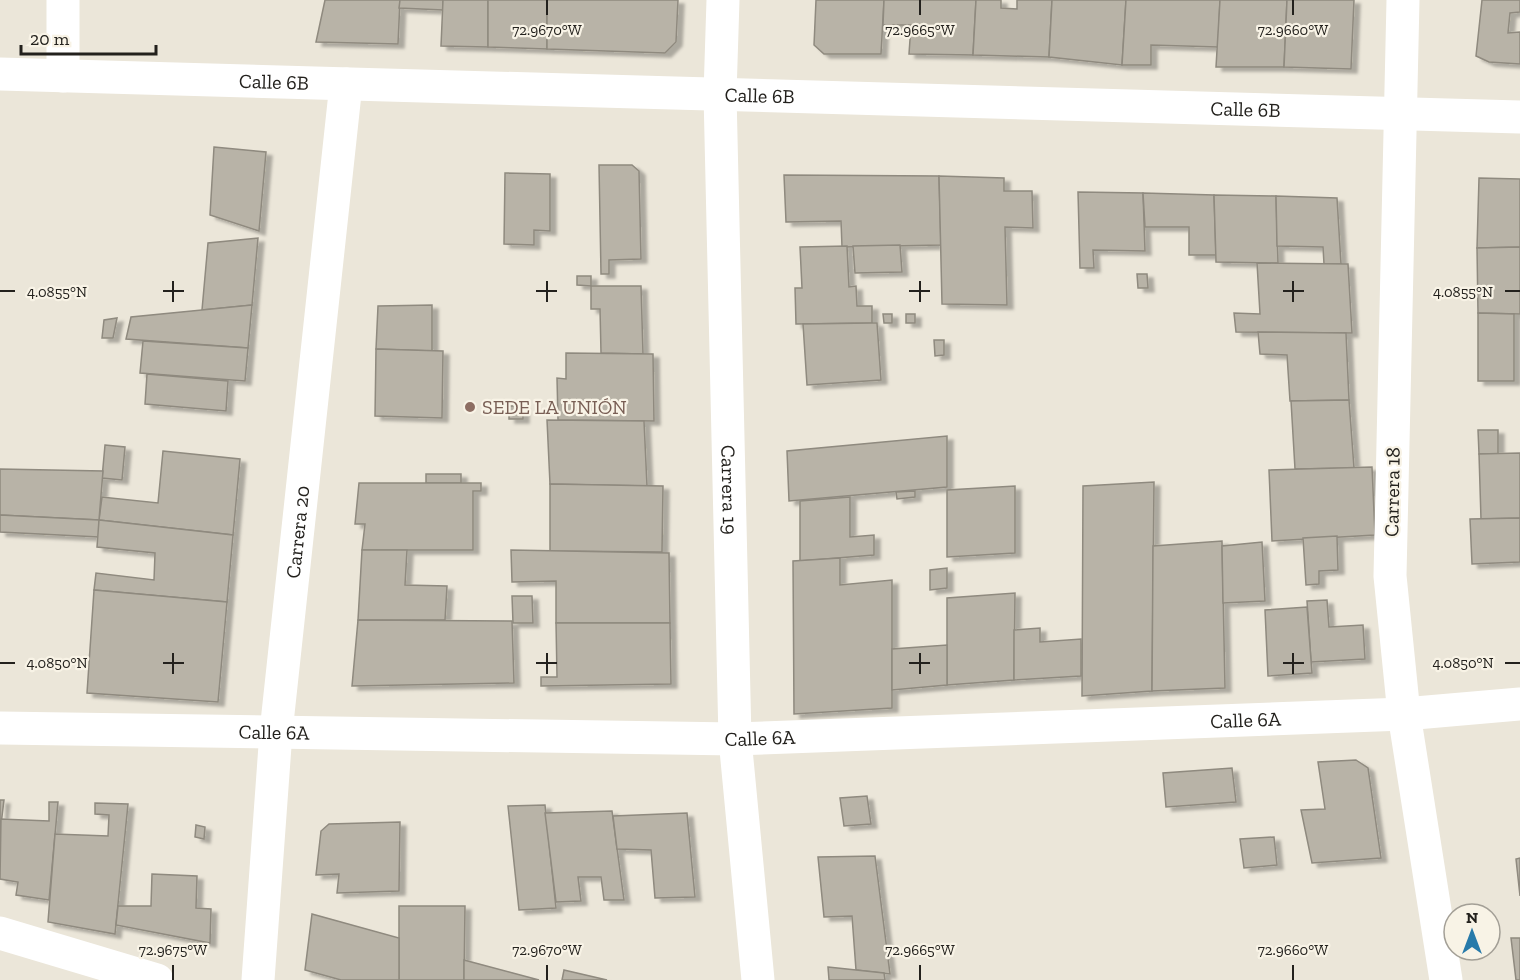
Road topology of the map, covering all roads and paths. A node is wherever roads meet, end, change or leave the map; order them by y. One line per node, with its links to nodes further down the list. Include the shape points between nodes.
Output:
1 (63, 0): 5 (street)
2 (723, 0): 7 (street, Carrera 19)
3 (1403, 0): 8 (street, Carrera 18)
4 (0, 74): 5 (street, Calle 6B)
5 (63, 76): 6 (street, Calle 6B)
6 (346, 84): 7 (street, Calle 6B); 13 (street, Carrera 20)
7 (720, 94): 8 (street, Calle 6B); 14 (street, Carrera 19)
8 (1401, 114): 9 (street, Calle 6B); 11 (street, Carrera 18, via 1390,576)
9 (1520, 117)
10 (1520, 704): 11 (street, Calle 6A)
11 (1404, 714): 14 (street, Calle 6A); 19 (street, Carrera 18)
12 (0, 728): 13 (street, Calle 6A)
13 (276, 732): 14 (street, Calle 6A); 17 (street, Carrera 20)
14 (735, 739): 18 (street, Carrera 19)
15 (0, 933): 16 (street)
16 (156, 980)
17 (258, 980)
18 (758, 980)
19 (1446, 980)

